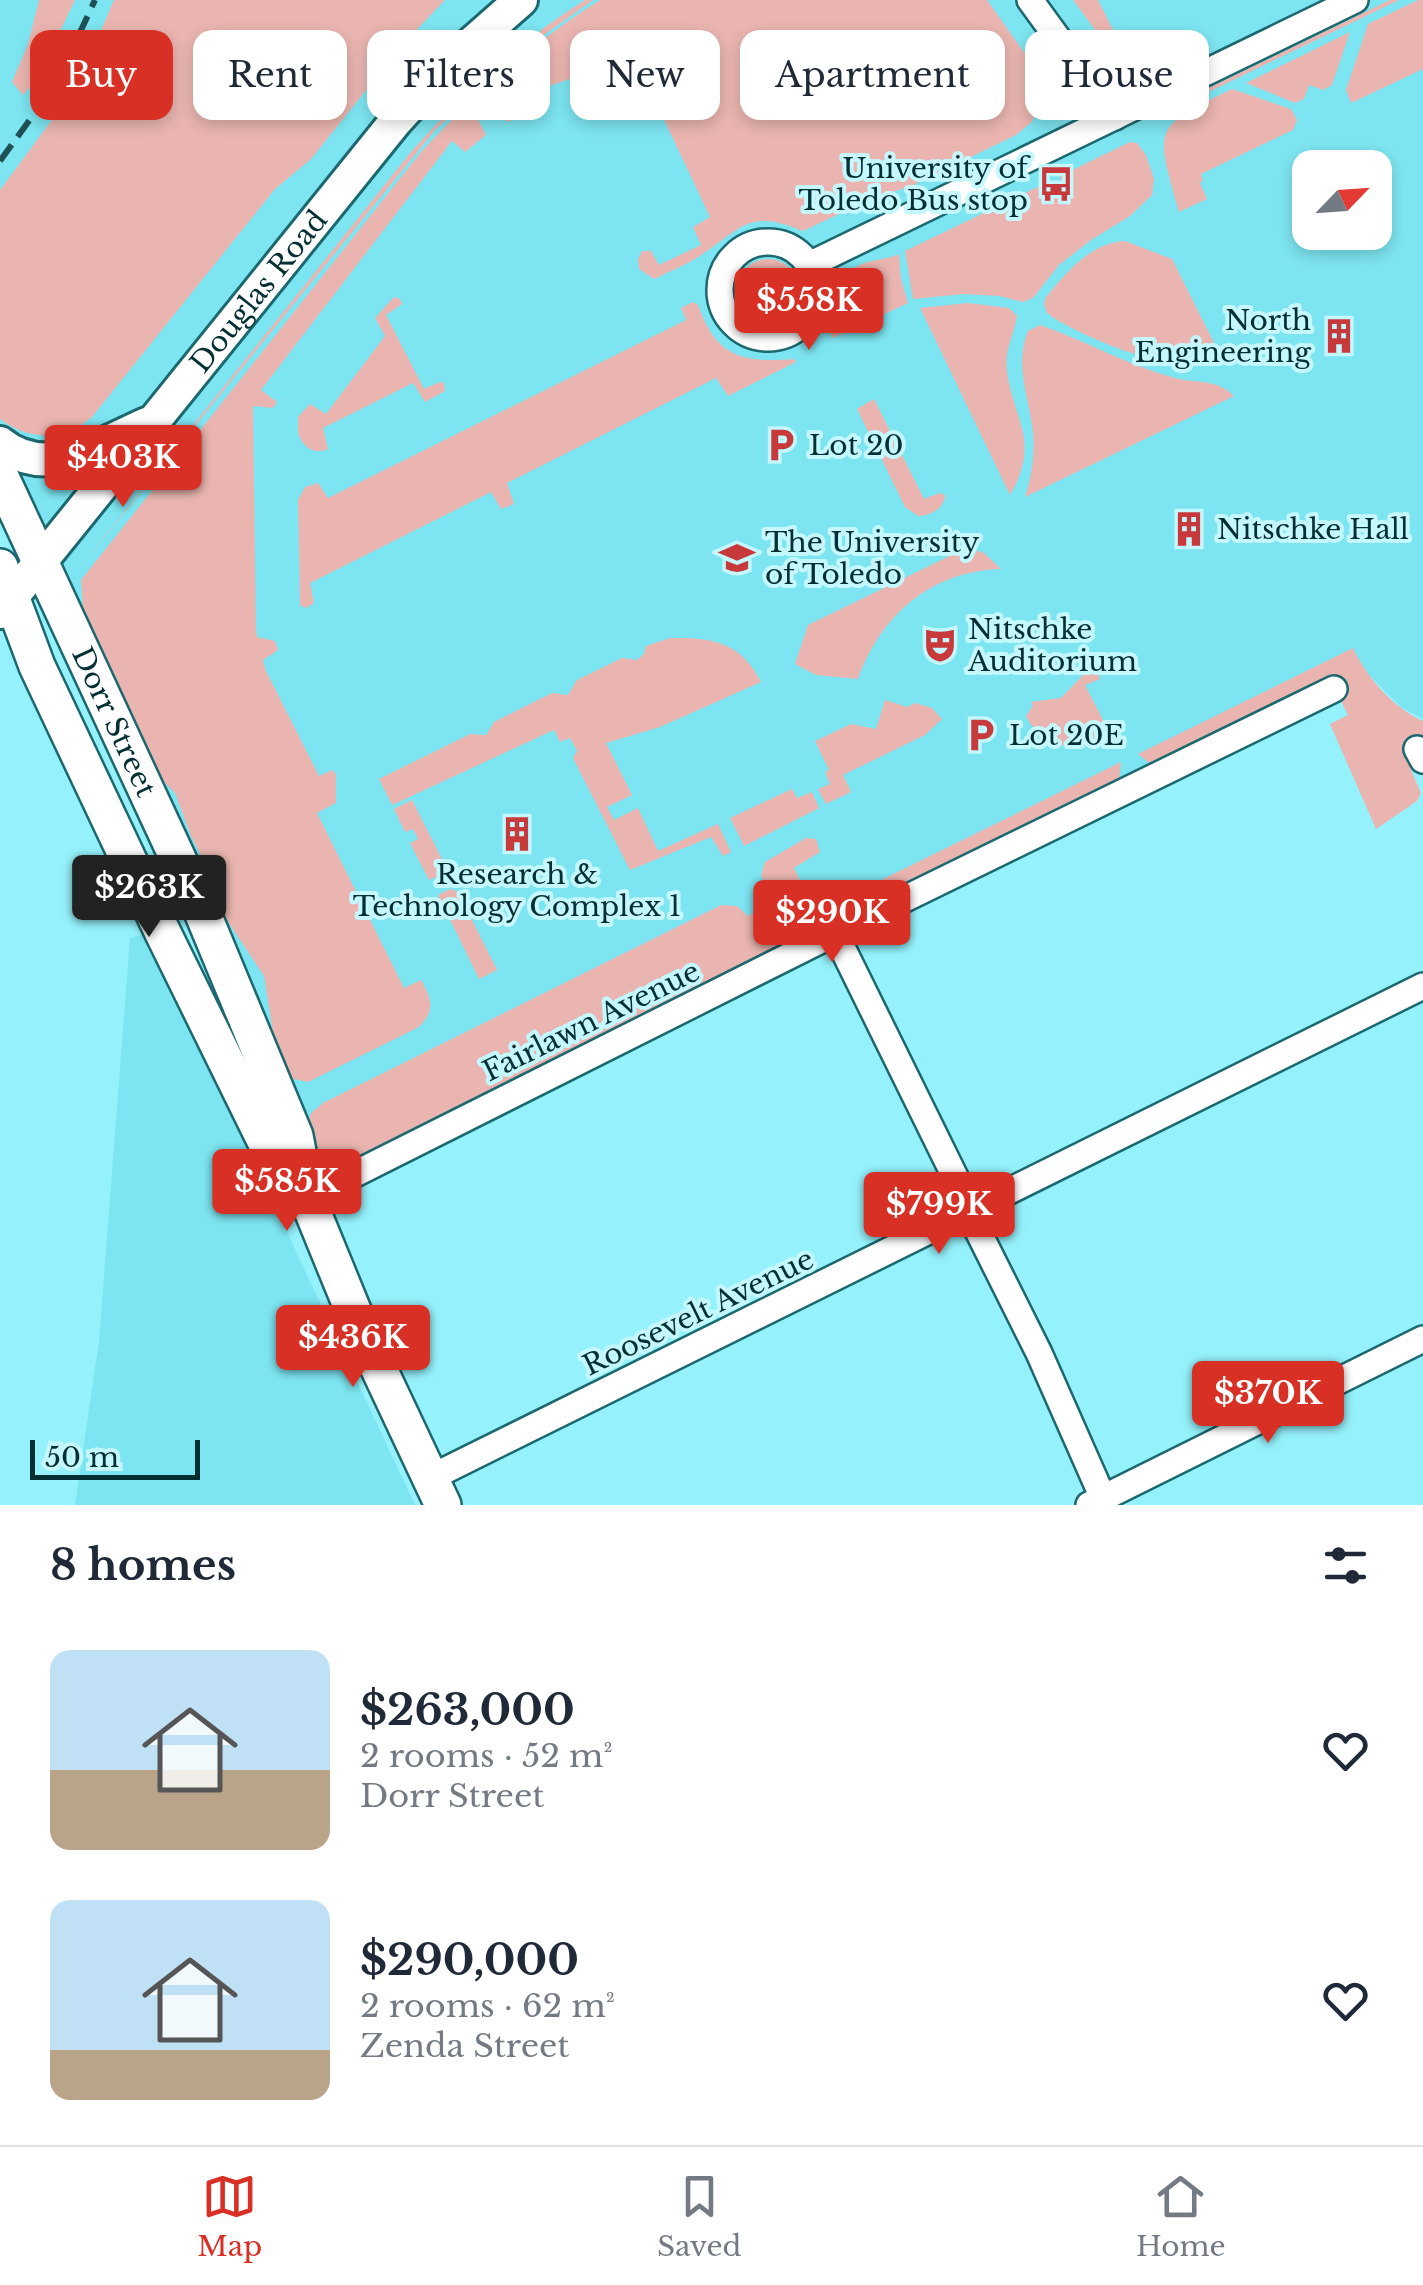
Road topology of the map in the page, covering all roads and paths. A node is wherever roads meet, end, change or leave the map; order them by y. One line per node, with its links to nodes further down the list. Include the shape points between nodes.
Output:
1 (520, 0): 8 (street, Douglas Road, via 395,122)
2 (1030, 0): 4 (street)
3 (1355, 0): 5 (street)
4 (1052, 30)
5 (1209, 71)
6 (1110, 120): 7 (street)
7 (809, 265)
8 (156, 420): 9 (street, via 56,460 24,457); 11 (street, Douglas Road)
9 (0, 443)
10 (0, 474): 11 (main road, Dorr Street)
11 (41, 560): 12 (street, Douglas Road); 17 (main road, Dorr Street)
12 (4, 592): 14 (main road, Dorr Street)
13 (1334, 689): 15 (street, Fairlawn Avenue)
14 (150, 887): 17 (main road, via 214,998); 18 (main road, Dorr Street, via 272,1155)
15 (835, 933): 18 (street, Fairlawn Avenue); 19 (street)
16 (1423, 986): 19 (street, Roosevelt Avenue)
17 (237, 995): 18 (main road, Dorr Street, via 294,1136)
18 (307, 1198): 21 (main road, Dorr Street)
19 (968, 1211): 21 (street, Roosevelt Avenue); 22 (street, via 1038,1353)
20 (1423, 1338): 22 (street)
21 (437, 1492)
22 (1096, 1501)

